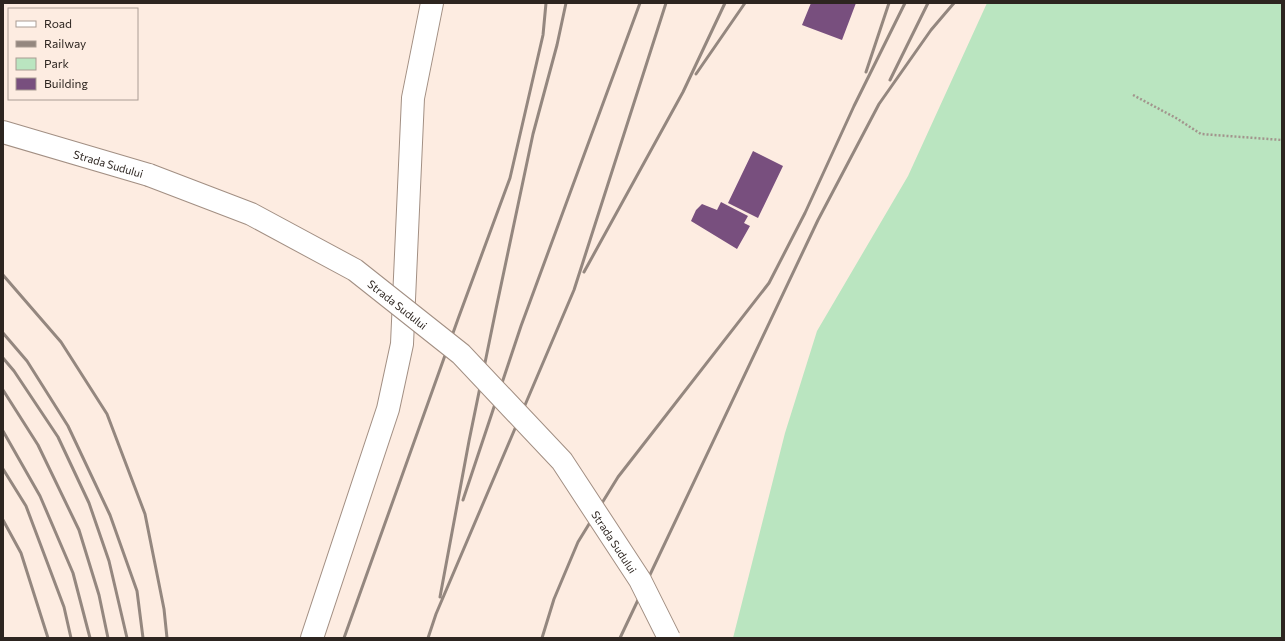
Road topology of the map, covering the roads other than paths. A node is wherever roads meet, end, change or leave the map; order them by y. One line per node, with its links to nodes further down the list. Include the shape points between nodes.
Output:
1 (432, 3): 3 (street, via 413,98 402,344 388,409)
2 (3, 132): 4 (street, Strada Sudului, bridge, via 149,175 251,214 355,270 461,354 562,461 640,580)
3 (312, 638)
4 (669, 638)

